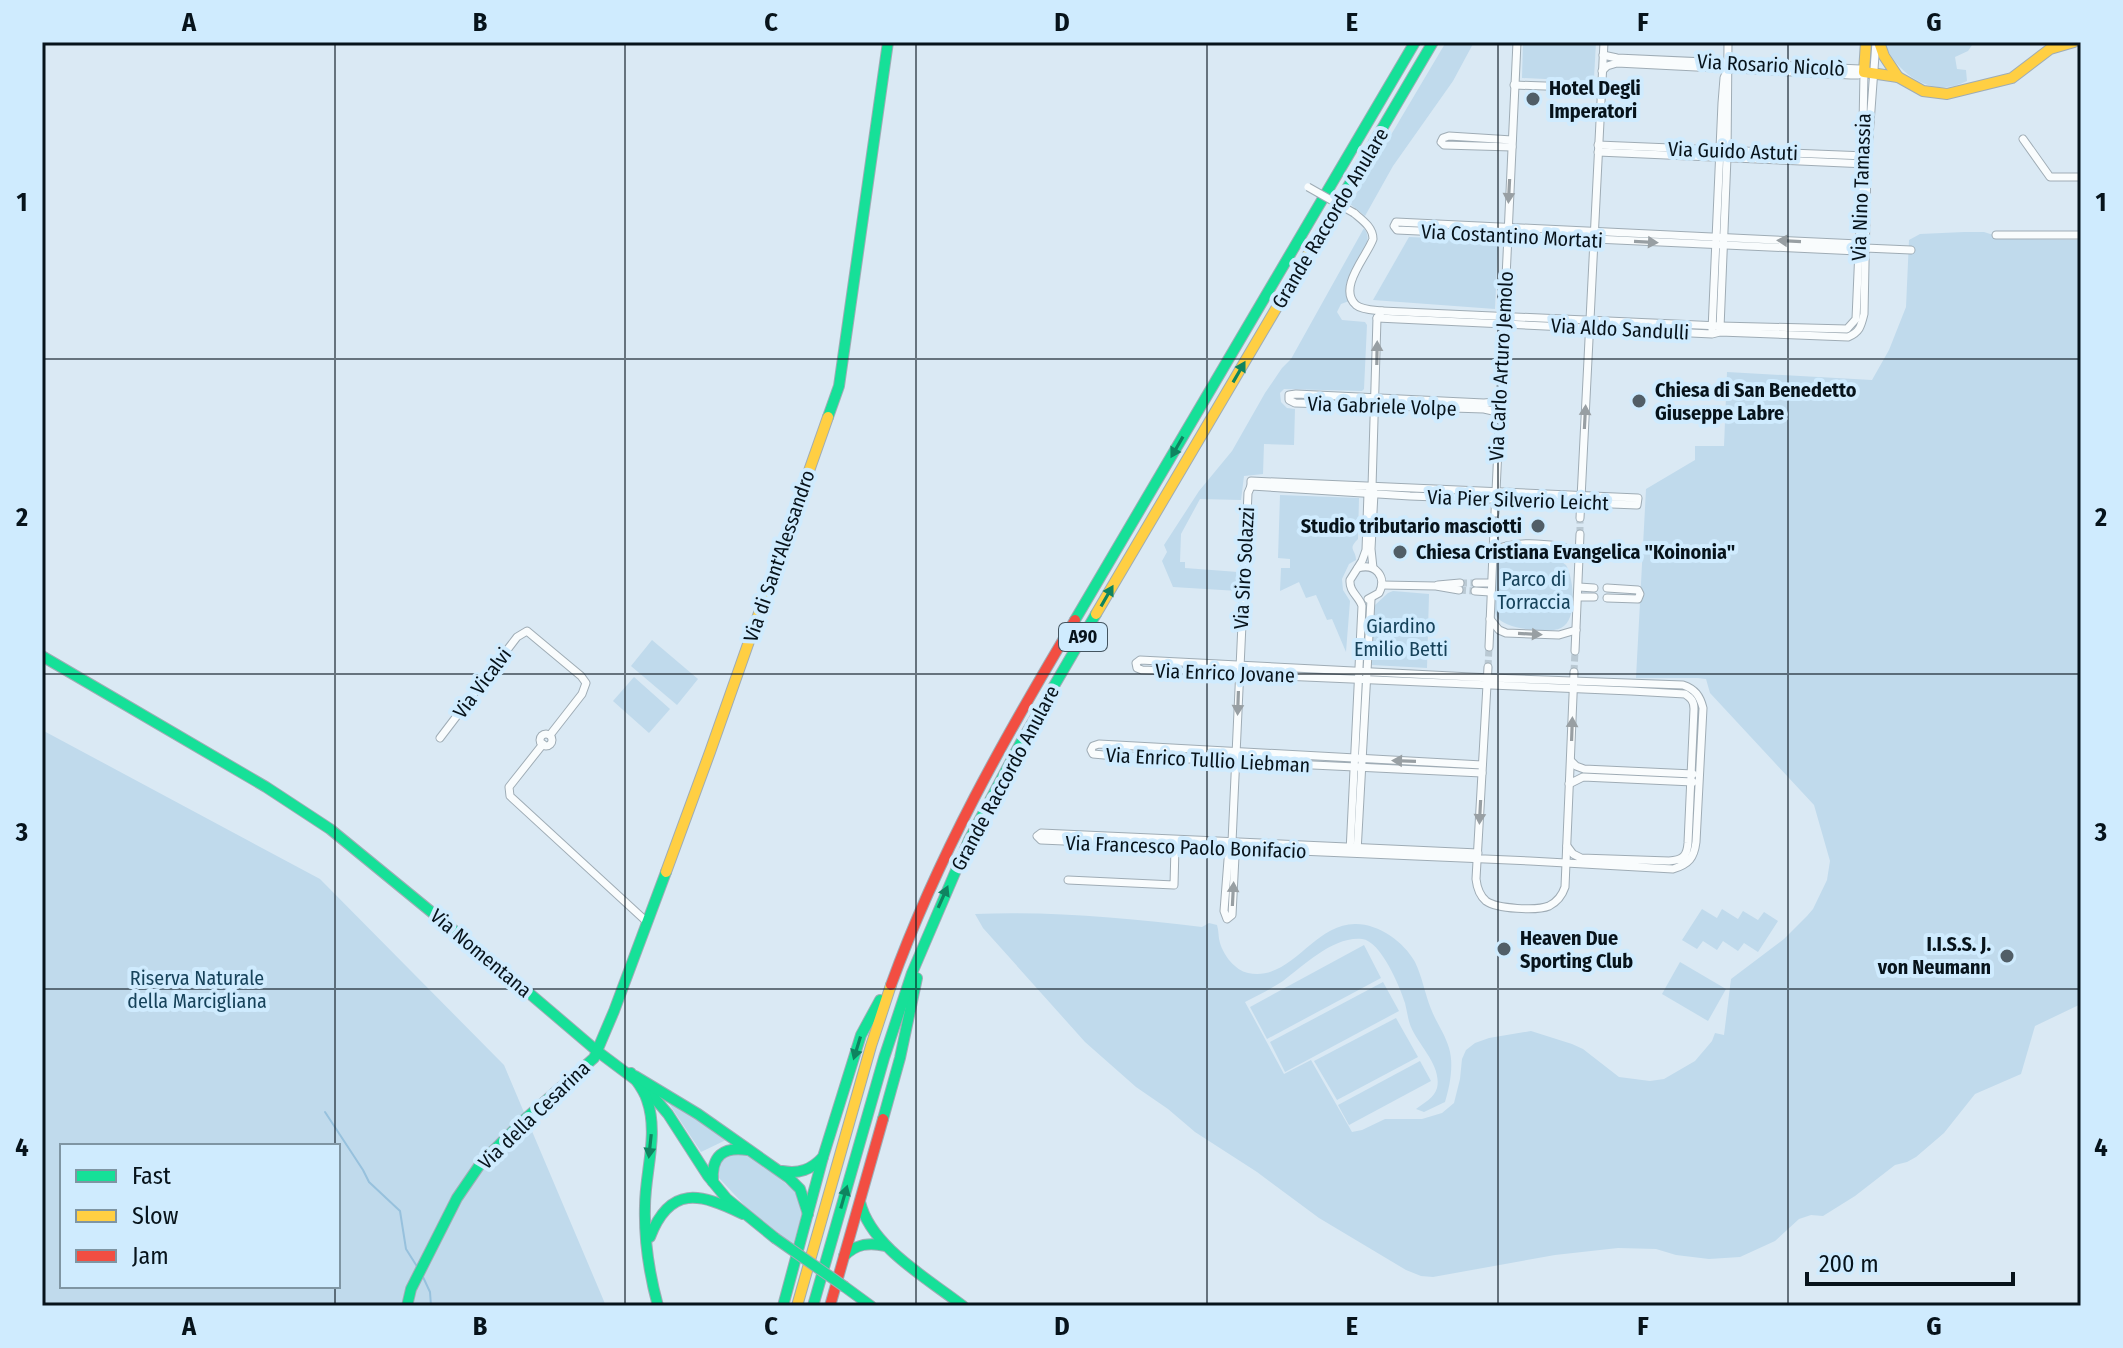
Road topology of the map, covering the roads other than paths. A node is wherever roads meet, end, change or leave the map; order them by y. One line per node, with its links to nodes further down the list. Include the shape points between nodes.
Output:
1 (888, 42): 90 (main road, Via di Sant'Alessandro, via 839,386)
2 (1415, 42): 92 (main road, Grande Raccordo Anulare / A90, one-way to 92, via 991,764 928,891)
3 (1433, 42): 91 (main road, Grande Raccordo Anulare / A90, one-way to 3, via 969,840 1020,744)
4 (1517, 42): 15 (street, Via Carlo Arturo Jemolo)
5 (1604, 42): 10 (street)
6 (1728, 42): 11 (street)
7 (1866, 42): 13 (main road, Via Nino Tamassia)
8 (1877, 42): 13 (street, Via Nino Tamassia); 14 (main road)
9 (2074, 42): 14 (main road, via 2050,49 2012,78 1947,94 1923,91)
10 (1603, 55): 11 (street, Via Rosario Nicolò); 12 (street)
11 (1728, 66): 12 (street, Via Rosario Nicolò, via 1617,63); 13 (street, Via Rosario Nicolò); 20 (street)
12 (1602, 71): 16 (street)
13 (1869, 72): 14 (main road); 21 (street, Via Nino Tamassia)
14 (1898, 77)
15 (1514, 85): 16 (street); 18 (street, Via Carlo Arturo Jemolo)
16 (1600, 88): 19 (street)
17 (2023, 139): 22 (street, via 2050,177)
18 (1512, 143): 18 (street, via 1449,136 1441,142 1444,145); 24 (street, Via Carlo Arturo Jemolo, one-way to 24)
19 (1598, 148): 20 (street, Via Guido Astuti); 27 (street)
20 (1723, 154): 21 (street, Via Guido Astuti); 28 (street)
21 (1865, 160): 29 (street, Via Nino Tamassia)
22 (2081, 177)
23 (1308, 187): 31 (street, bridge, via 1354,213 1373,234 1349,286 1355,304)
24 (1508, 232): 24 (street, Via Costantino Mortati, via 1396,222 1394,226 1397,230); 27 (street, Via Costantino Mortati); 32 (street, Via Carlo Arturo Jemolo)
25 (1996, 235): 26 (street)
26 (2081, 235)
27 (1594, 236): 28 (street, Via Costantino Mortati); 33 (street)
28 (1719, 242): 29 (street, Via Costantino Mortati); 35 (street)
29 (1861, 248): 30 (street, Via Costantino Mortati); 34 (street, Via Nino Tamassia, via 1856,319); 36 (street, Via Nino Tamassia)
30 (1911, 250)
31 (1380, 314): 32 (street, Via Aldo Sandulli); 38 (street, one-way to 31)
32 (1504, 320): 33 (street, Via Aldo Sandulli); 37 (street, Via Carlo Arturo Jemolo)
33 (1590, 324): 35 (street, Via Aldo Sandulli); 43 (street, one-way to 33)
34 (1847, 329): 35 (street, Via Aldo Sandulli)
35 (1716, 330): 36 (street, Via Aldo Sandulli, via 1848,337)
36 (1860, 330)
37 (1500, 398): 38 (street, Via Gabriele Volpe, via 1484,403); 39 (street, Via Carlo Arturo Jemolo)
38 (1376, 402): 38 (street, Via Gabriele Volpe, via 1296,394 1289,395 1295,403); 39 (street, Via Gabriele Volpe, via 1484,409); 41 (street)
39 (1498, 415): 42 (street, Via Carlo Arturo Jemolo)
40 (1251, 486): 41 (street, Via Pier Silverio Leicht, via 1251,481); 70 (street, Via Siro Solazzi)
41 (1371, 491): 42 (street, Via Pier Silverio Leicht); 50 (street, via 1366,550); 51 (street)
42 (1495, 496): 43 (street, Via Pier Silverio Leicht); 44 (street, Via Carlo Arturo Jemolo)
43 (1581, 499): 43 (street, Via Pier Silverio Leicht, via 1637,505 1638,498); 45 (street)
44 (1495, 513)
45 (1580, 518)
46 (1494, 530): 48 (street)
47 (1580, 534): 49 (street)
48 (1493, 551): 49 (street, via 1513,544 1564,546); 56 (street)
49 (1579, 554): 55 (street)
50 (1358, 568): 51 (street); 59 (street, via 1349,585)
51 (1373, 568): 52 (street)
52 (1382, 585): 53 (street); 63 (street)
53 (1460, 586)
54 (1476, 587): 56 (street)
55 (1579, 587): 57 (street); 60 (street)
56 (1490, 588): 64 (street)
57 (1594, 588)
58 (1607, 588): 62 (street, via 1640,594 1638,599)
59 (1358, 597): 63 (street); 72 (street)
60 (1578, 597): 61 (street); 65 (street)
61 (1594, 597)
62 (1607, 598)
63 (1371, 599): 72 (street)
64 (1490, 619): 65 (street, one-way to 65, via 1506,633 1559,635); 66 (street)
65 (1576, 630): 67 (street)
66 (1489, 647)
67 (1575, 651)
68 (42, 656): 93 (main road, Via Nomentana, via 330,829)
69 (1488, 667): 73 (street)
70 (1240, 669): 70 (street, Via Enrico Jovane, via 1140,660 1135,666 1142,670); 72 (street, Via Enrico Jovane); 76 (street, Via Siro Solazzi, one-way to 76)
71 (1574, 672): 74 (street)
72 (1362, 675): 73 (street, Via Enrico Jovane); 78 (street)
73 (1487, 681): 74 (street, Via Enrico Jovane); 79 (street)
74 (1574, 685): 77 (street, one-way to 74); 80 (street, Via Enrico Jovane, via 1694,696 1703,708)
75 (440, 738): 90 (street, Via Vicalvi, via 526,631 571,667 586,683 582,694 550,735 542,736 543,744 509,787 510,796)
76 (1236, 757): 76 (street, Via Enrico Tullio Liebman, via 1099,744 1091,750 1104,755); 78 (street, Via Enrico Tullio Liebman); 84 (street, Via Siro Solazzi)
77 (1571, 761): 80 (street, via 1584,769); 81 (street)
78 (1359, 763): 79 (street, Via Enrico Tullio Liebman); 85 (street)
79 (1482, 769): 86 (street, one-way to 86)
80 (1695, 778): 81 (street, via 1583,777); 88 (street, via 1687,852)
81 (1569, 784): 82 (street)
82 (1567, 846): 87 (street); 88 (street, via 1581,858)
83 (1175, 847): 84 (street, Via Francesco Paolo Bonifacio); 84 (street, Via Francesco Paolo Bonifacio, via 1037,836); 89 (street, via 1174,885)
84 (1232, 847): 84 (street, Via Siro Solazzi, one-way to 84, via 1224,911 1227,919 1232,915); 85 (street, Via Francesco Paolo Bonifacio)
85 (1353, 850): 86 (street, Via Francesco Paolo Bonifacio)
86 (1477, 856): 87 (street, Via Francesco Paolo Bonifacio); 87 (street, via 1479,893 1491,904 1513,908 1542,908 1558,900 1565,887)
87 (1566, 863): 88 (street, Via Francesco Paolo Bonifacio, via 1673,869)
88 (1681, 863)
89 (1068, 880)
90 (647, 922): 93 (main road, Via di Sant'Alessandro)
91 (923, 945): 99 (main road, via 900,1058); 110 (main road, Grande Raccordo Anulare / A90, one-way to 91, via 893,1029)
92 (893, 980): 96 (main road, one-way to 96, via 863,1030); 109 (main road, Grande Raccordo Anulare / A90)
93 (597, 1051): 94 (main road, Via Nomentana); 106 (main road, Via della Cesarina, via 481,1163 457,1198)
94 (631, 1073): 95 (main road); 98 (main road, Via Nomentana, via 662,1105); 103 (main road, one-way to 103, via 646,1097 651,1119 645,1193)
95 (752, 1152): 97 (main road); 98 (main road, via 738,1148 720,1155 713,1165)
96 (823, 1157): 97 (main road, via 804,1171); 101 (main road)
97 (780, 1170): 101 (main road, via 800,1189)
98 (713, 1182): 100 (main road, Via Nomentana)
99 (860, 1198): 102 (main road, via 867,1225); 104 (main road)
100 (743, 1214): 103 (main road, via 707,1198 685,1198 657,1218); 112 (main road, Via Nomentana, bridge)
101 (808, 1214): 108 (main road)
102 (885, 1246): 104 (main road, via 865,1243); 105 (main road)
103 (648, 1253): 107 (main road)
104 (844, 1256): 111 (main road)
105 (960, 1304)
106 (407, 1306)
107 (658, 1306)
108 (783, 1306)
109 (797, 1306)
110 (813, 1306)
111 (830, 1306)
112 (871, 1306)

